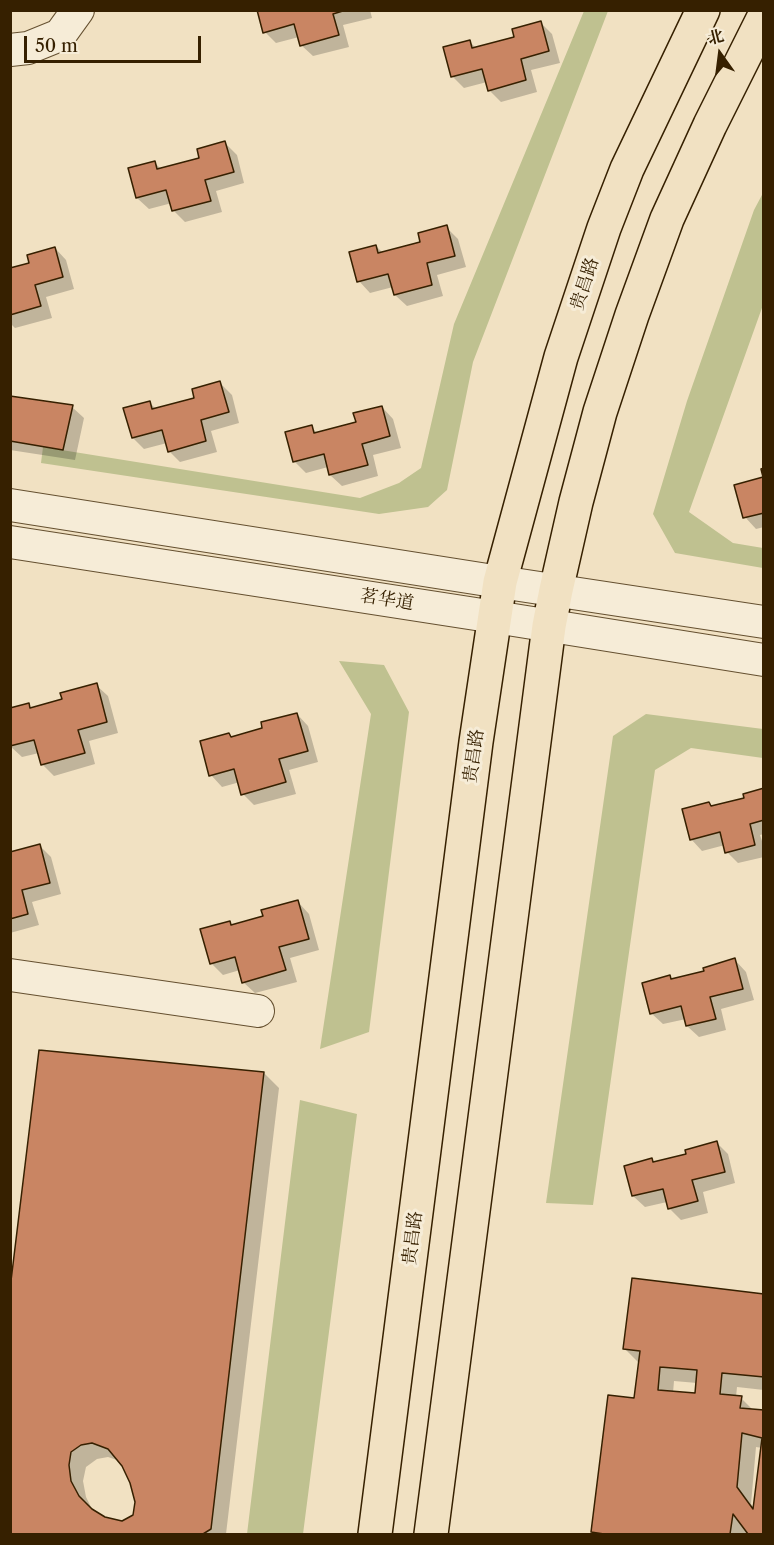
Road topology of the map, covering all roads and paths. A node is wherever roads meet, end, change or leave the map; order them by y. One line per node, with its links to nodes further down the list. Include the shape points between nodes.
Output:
1 (78, 10): 4 (street, via 60,35 28,48)
2 (703, 10): 7 (main road, 贵昌路, via 627,169 604,228 561,357)
3 (764, 17): 8 (main road, via 667,219 632,315 600,412)
4 (10, 50)
5 (10, 505): 7 (street, 茗华道)
6 (10, 542): 9 (street, 茗华道)
7 (501, 582): 8 (street, 茗华道); 9 (main road, 贵昌路)
8 (556, 590): 10 (street, 茗华道); 11 (main road)
9 (495, 617): 11 (street, 茗华道); 15 (main road, 贵昌路)
10 (764, 622)
11 (549, 626): 12 (street, 茗华道); 16 (main road)
12 (764, 660)
13 (10, 975): 14 (street)
14 (258, 1011)
15 (375, 1534)
16 (431, 1534)

